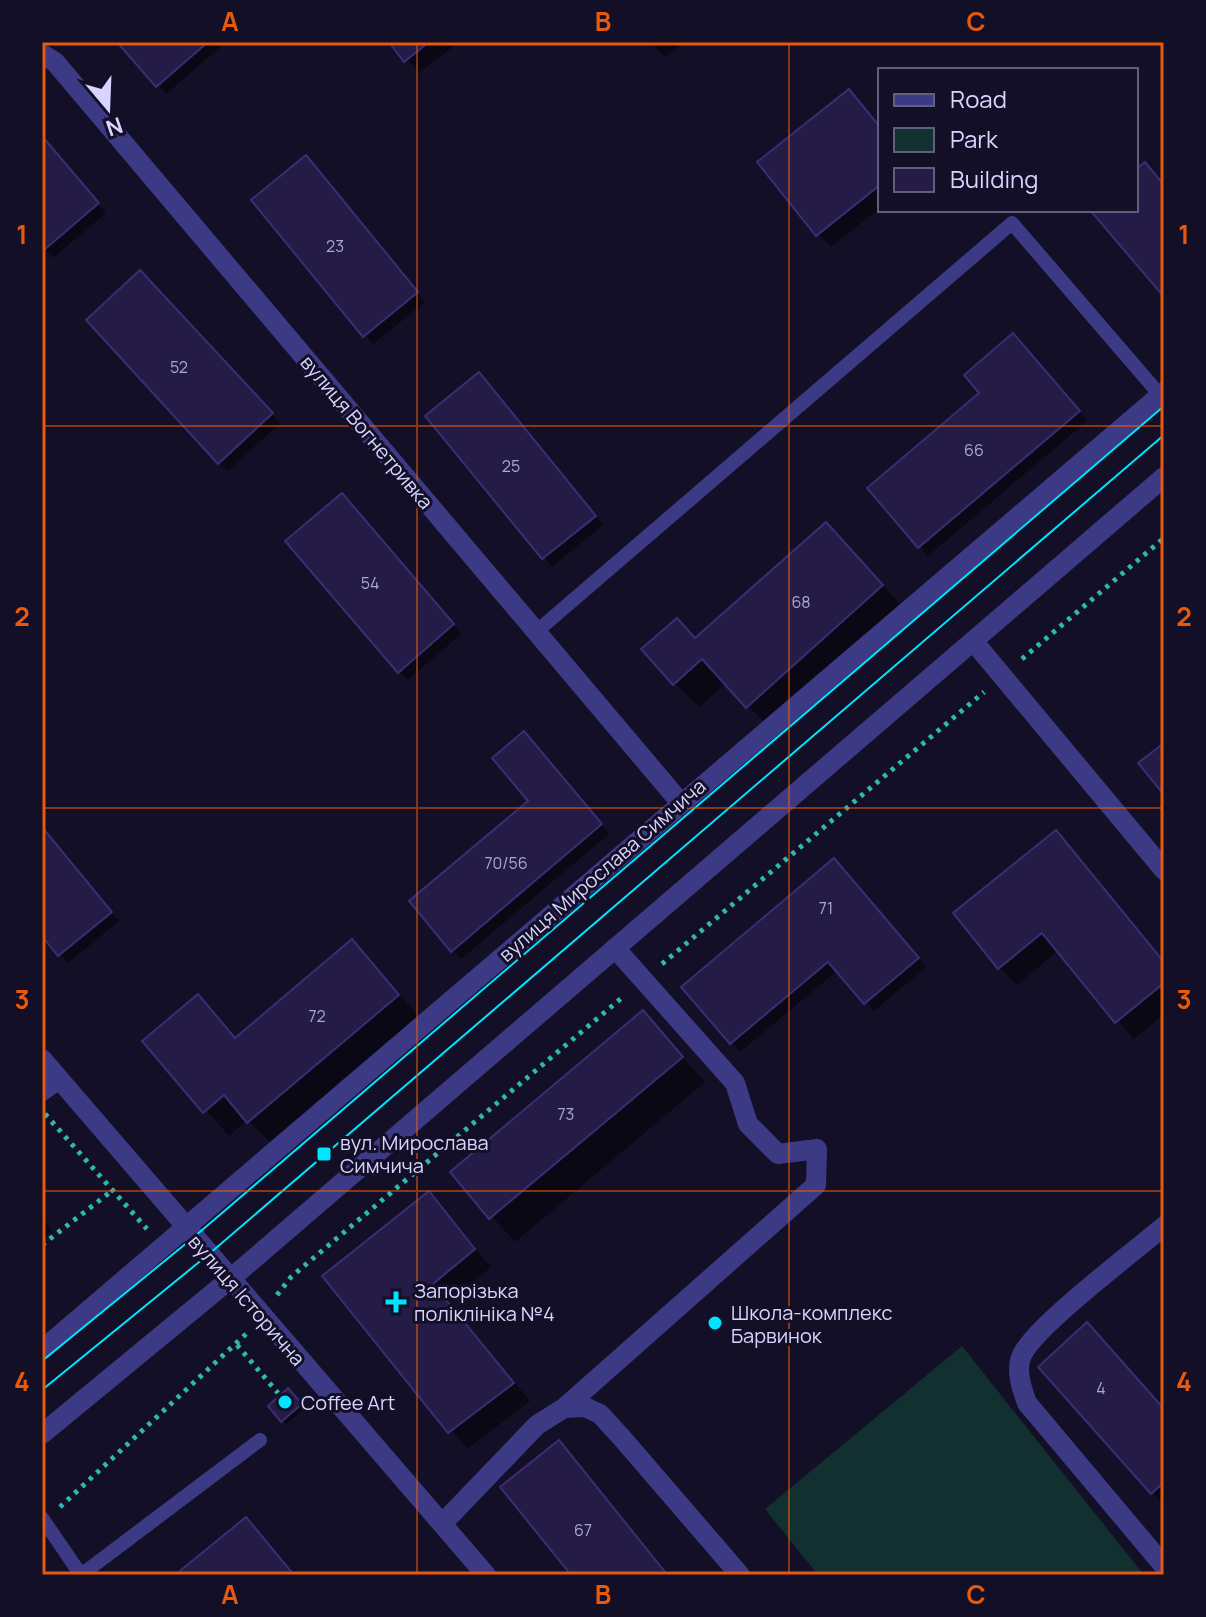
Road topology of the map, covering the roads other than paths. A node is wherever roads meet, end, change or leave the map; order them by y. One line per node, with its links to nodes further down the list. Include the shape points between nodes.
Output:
1 (48, 58): 4 (street, вулиця Вогнетривка)
2 (1162, 393): 4 (lane, via 1012,223); 6 (street, вулиця Мирослава Симчича)
3 (1164, 477): 5 (street)
4 (536, 632): 6 (street, вулиця Вогнетривка)
5 (974, 642): 7 (street); 8 (street)
6 (680, 802): 12 (street, вулиця Мирослава Симчича)
7 (1164, 870)
8 (615, 948): 13 (street); 15 (street, via 735,1083 748,1124 778,1154 817,1149 816,1185)
9 (42, 1059): 10 (street, вулиця Історична)
10 (51, 1085): 12 (street, вулиця Історична)
11 (1164, 1226): 20 (street, via 1043,1329 1020,1359 1027,1403)
12 (184, 1228): 13 (street, вулиця Історична); 14 (street, вулиця Мирослава Симчича)
13 (229, 1280): 16 (street); 19 (street, вулиця Історична)
14 (42, 1350)
15 (564, 1408): 19 (street, via 537,1425); 23 (street, via 585,1407 600,1414)
16 (42, 1434)
17 (260, 1440): 21 (lane)
18 (43, 1520): 21 (lane)
19 (442, 1524): 22 (street, вулиця Історична)
20 (1164, 1566)
21 (81, 1575)
22 (486, 1575)
23 (740, 1575)

